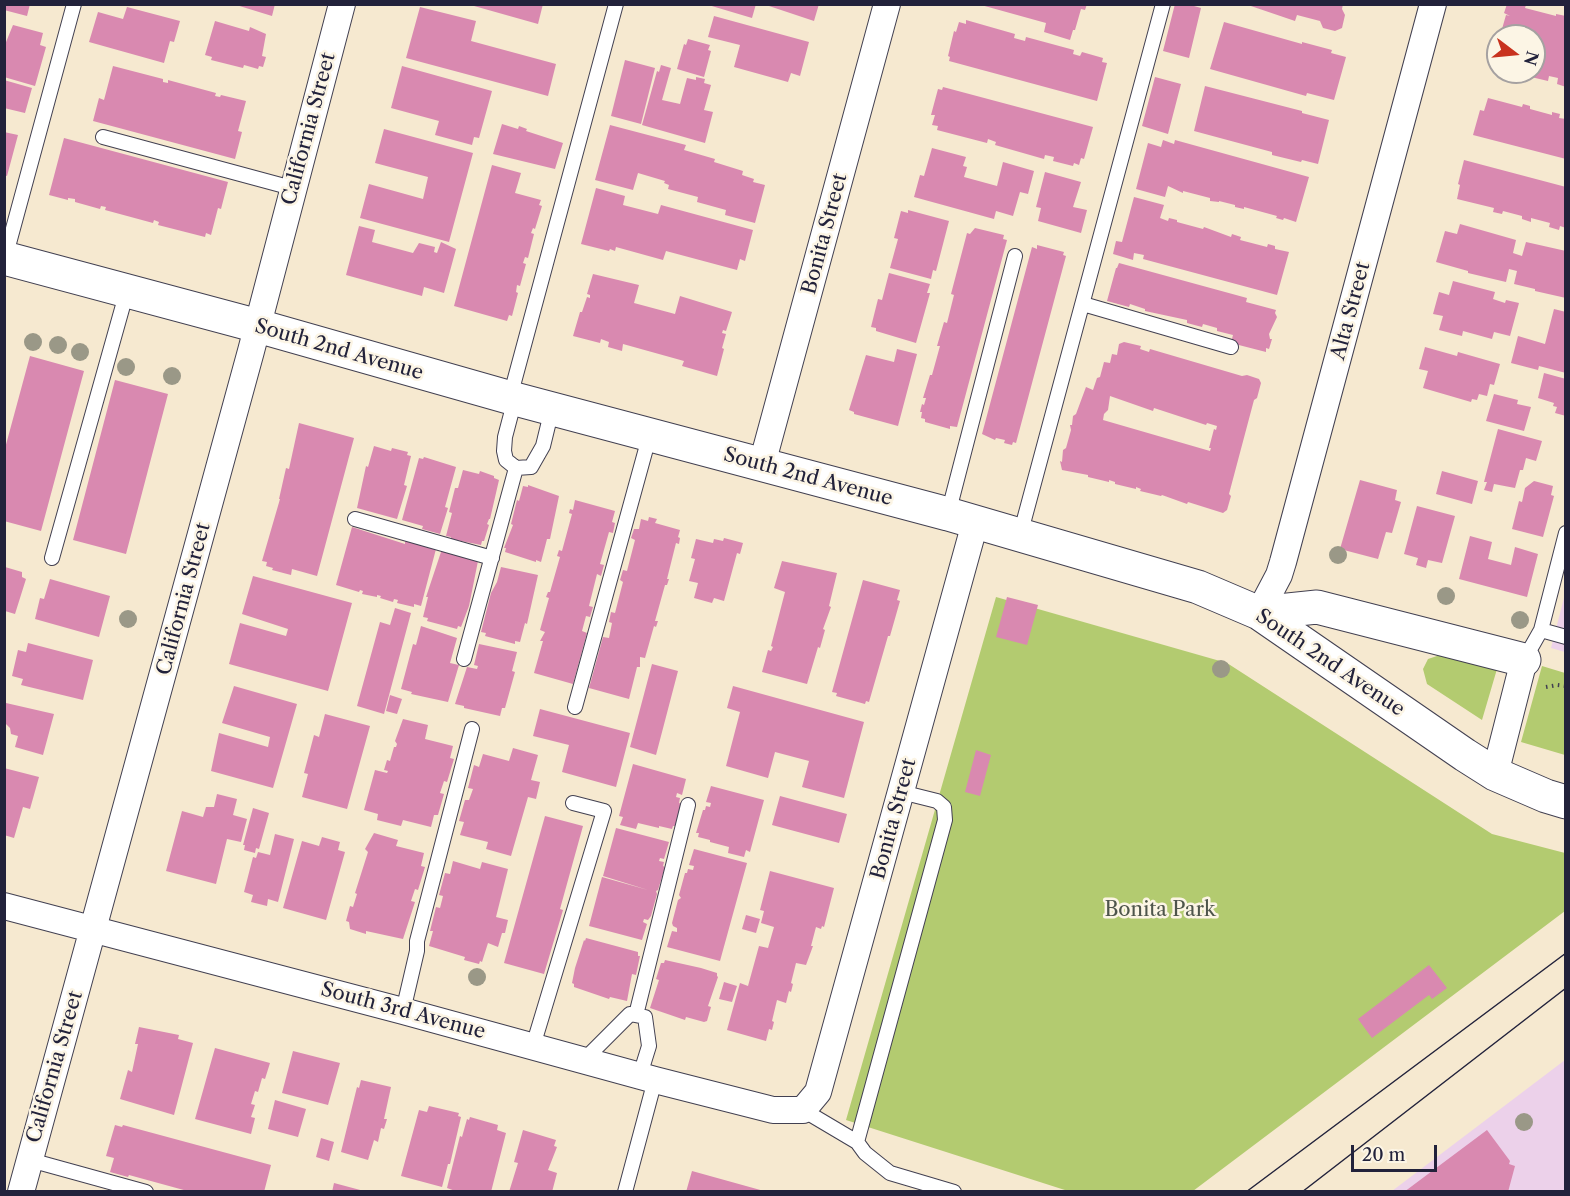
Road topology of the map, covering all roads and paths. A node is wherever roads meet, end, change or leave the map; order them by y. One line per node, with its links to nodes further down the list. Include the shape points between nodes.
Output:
1 (74, 4): 10 (lane)
2 (342, 4): 8 (street, California Street)
3 (616, 4): 15 (lane)
4 (887, 4): 18 (street, Bonita Street)
5 (1163, 4): 12 (lane)
6 (1433, 4): 26 (street, Alta Street, via 1283,562)
7 (103, 137): 8 (lane)
8 (292, 188): 13 (street, California Street)
9 (1015, 256): 20 (lane)
10 (5, 258): 11 (street, South 2nd Avenue)
11 (126, 291): 13 (street, South 2nd Avenue); 24 (lane)
12 (1083, 304): 14 (lane); 23 (lane)
13 (258, 326): 15 (street, South 2nd Avenue); 41 (street, California Street)
14 (1231, 347)
15 (512, 398): 16 (street, South 2nd Avenue); 19 (lane, via 504,451)
16 (552, 409): 17 (street, South 2nd Avenue); 19 (lane, via 543,446 531,467)
17 (650, 434): 18 (street, South 2nd Avenue); 33 (lane)
18 (762, 464): 20 (street, South 2nd Avenue)
19 (516, 468): 25 (lane)
20 (962, 518): 23 (street, South 2nd Avenue); 36 (street, Bonita Street)
21 (355, 519): 25 (lane)
22 (1566, 533): 27 (lane)
23 (1020, 535): 26 (street, South 2nd Avenue, via 1198,587)
24 (52, 558)
25 (492, 558): 29 (lane)
26 (1259, 613): 30 (street, via 1317,606); 35 (street, South 2nd Avenue)
27 (1541, 630): 28 (lane); 30 (lane)
28 (1566, 637)
29 (464, 659)
30 (1524, 660): 35 (street)
31 (1566, 686): 32 (path)
32 (1545, 687)
33 (575, 707)
34 (472, 729): 42 (lane, via 417,941)
35 (1495, 774): 37 (street, South 2nd Avenue)
36 (901, 792): 47 (street, Bonita Street, via 818,1092); 48 (lane, via 937,801 944,807 945,820)
37 (1566, 802)
38 (573, 803): 44 (lane, via 604,811)
39 (688, 806): 43 (lane)
40 (4, 906): 41 (street, South 3rd Avenue)
41 (94, 930): 42 (street, South 3rd Avenue); 49 (street, California Street)
42 (403, 1011): 44 (street, South 3rd Avenue)
43 (636, 1015): 45 (lane, via 630,1014); 46 (lane, via 645,1017 650,1046)
44 (533, 1046): 45 (street, South 3rd Avenue)
45 (584, 1061): 46 (street, South 3rd Avenue)
46 (648, 1077): 47 (street, South 3rd Avenue, via 773,1110); 52 (lane)
47 (803, 1110): 48 (lane)
48 (857, 1142): 53 (lane, via 890,1173)
49 (30, 1160): 50 (street, California Street); 51 (lane)
50 (21, 1191)
51 (146, 1191)
52 (625, 1191)
53 (954, 1191)

